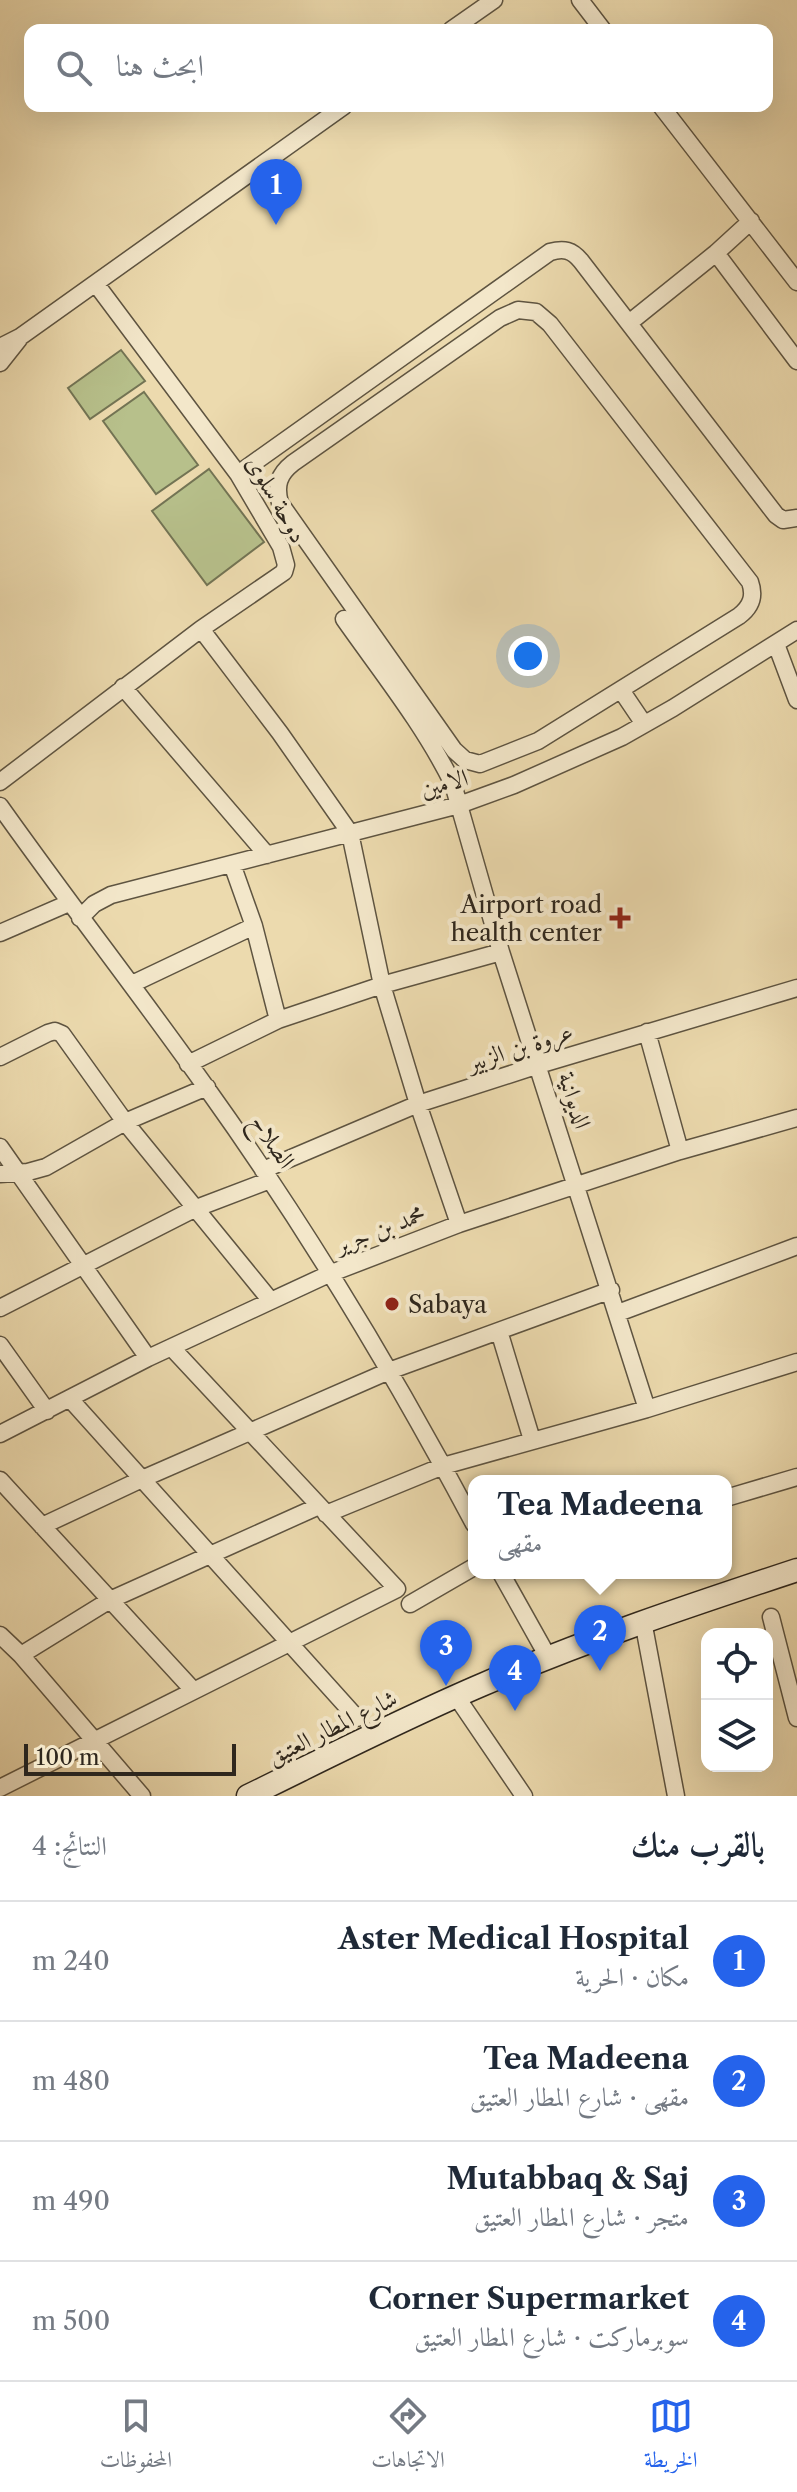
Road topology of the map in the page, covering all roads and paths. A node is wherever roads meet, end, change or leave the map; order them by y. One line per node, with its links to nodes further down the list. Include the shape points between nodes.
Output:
1 (494, 0): 3 (street)
2 (580, 0): 4 (street)
3 (460, 24)
4 (598, 24)
5 (336, 112): 10 (street)
6 (666, 112): 7 (street)
7 (751, 221): 8 (street); 9 (street)
8 (716, 253): 13 (street); 16 (street)
9 (797, 282)
10 (96, 284): 14 (street); 20 (street, دوحة سلوى)
11 (490, 294): 12 (street); 13 (street, via 561,249 574,253); 18 (street)
12 (505, 315): 19 (street); 27 (street, via 527,310 544,317 750,582 753,597 745,611)
13 (629, 323): 21 (street, via 776,515)
14 (20, 337): 15 (street); 17 (street)
15 (0, 347)
16 (797, 359)
17 (0, 363)
18 (289, 438): 19 (street); 20 (street)
19 (303, 456): 27 (street, via 280,476 280,503 459,756 480,764 496,760 555,732)
20 (238, 474): 23 (street, دوحة سلوى, via 286,565 284,572)
21 (797, 518)
22 (344, 619): 31 (street, الديوانية, via 440,758)
23 (201, 629): 26 (street, دوحة سلوى); 33 (street)
24 (797, 630): 25 (street, الامين)
25 (776, 644): 28 (street); 29 (street, الامين)
26 (123, 687): 30 (street, دوحة سلوى); 34 (street)
27 (616, 693): 29 (street)
28 (797, 700)
29 (639, 727): 31 (street, الامين, via 540,775)
30 (0, 782)
31 (459, 805): 33 (street, الامين); 40 (street, الديوانية)
32 (0, 806): 36 (street, الصلاح)
33 (350, 833): 34 (street, الامين); 42 (street)
34 (267, 855): 35 (street, الامين)
35 (232, 864): 37 (street, الامين, via 111,895); 38 (street)
36 (69, 903): 37 (street, الصلاح); 39 (street)
37 (80, 918): 41 (street, الصلاح)
38 (254, 926): 41 (street); 44 (street)
39 (0, 933)
40 (501, 952): 42 (street); 48 (street, الديوانية)
41 (132, 984): 47 (street, الصلاح)
42 (382, 985): 44 (street); 50 (street)
43 (797, 988): 45 (street, عروة بن الزبير)
44 (278, 1020): 47 (street)
45 (647, 1032): 48 (street, عروة بن الزبير); 54 (street)
46 (0, 1057): 52 (street, via 48,1033 62,1034)
47 (188, 1064): 49 (street, الصلاح)
48 (539, 1065): 50 (street, عروة بن الزبير); 58 (street, الديوانية)
49 (207, 1087): 52 (street); 57 (street, الصلاح)
50 (418, 1104): 57 (street, عروة بن الزبير); 60 (street)
51 (797, 1118): 54 (street, محمد بن جرير)
52 (125, 1122): 55 (street, via 46,1167); 59 (street)
53 (0, 1147): 55 (street)
54 (680, 1151): 58 (street, محمد بن جرير)
55 (19, 1172): 56 (street); 62 (street)
56 (0, 1174)
57 (267, 1175): 59 (street, عروة بن الزبير); 63 (street, الصلاح)
58 (577, 1185): 60 (street, محمد بن جرير); 64 (street, الديوانية)
59 (194, 1209): 62 (street, عروة بن الزبير); 65 (street)
60 (459, 1224): 63 (street, محمد بن جرير)
61 (797, 1246): 67 (street)
62 (83, 1267): 66 (street, عروة بن الزبير); 71 (street)
63 (329, 1274): 65 (street, محمد بن جرير); 73 (street, الصلاح)
64 (611, 1290): 67 (street, الديوانية); 68 (street)
65 (271, 1301): 70 (street, محمد بن جرير)
66 (0, 1308)
67 (618, 1313): 75 (street, الديوانية)
68 (499, 1331): 73 (street); 79 (street)
69 (0, 1345): 76 (street)
70 (172, 1348): 71 (street, محمد بن جرير); 77 (street)
71 (148, 1358): 74 (street, محمد بن جرير)
72 (797, 1362): 75 (street)
73 (389, 1371): 77 (street); 80 (street, الصلاح)
74 (70, 1399): 76 (street, محمد بن جرير); 82 (street)
75 (647, 1409): 79 (street)
76 (47, 1411): 78 (street, محمد بن جرير)
77 (250, 1432): 82 (street); 85 (street)
78 (0, 1434)
79 (532, 1440): 80 (street)
80 (443, 1466): 85 (street); 86 (street, الصلاح)
81 (797, 1477): 84 (street)
82 (142, 1479): 87 (street); 88 (street)
83 (0, 1480): 87 (street)
84 (732, 1496)
85 (323, 1510): 88 (street); 97 (street, via 397,1589)
86 (468, 1513)
87 (42, 1526): 92 (street)
88 (209, 1554): 92 (street); 97 (street)
89 (468, 1570): 93 (street)
90 (797, 1570): 95 (street, شارع المطار العتيق)
91 (504, 1579): 99 (street)
92 (110, 1600): 98 (street); 100 (street)
93 (410, 1604)
94 (771, 1617): 102 (street)
95 (643, 1621): 99 (street, شارع المطار العتيق); 109 (street)
96 (0, 1635): 98 (street)
97 (289, 1642): 100 (street); 103 (street)
98 (21, 1655): 104 (street)
99 (548, 1657): 101 (street, شارع المطار العتيق)
100 (193, 1690): 104 (street)
101 (456, 1696): 107 (street, شارع المطار العتيق); 108 (street)
102 (797, 1717)
103 (357, 1718)
104 (94, 1739): 105 (street); 106 (street)
105 (0, 1788)
106 (142, 1796)
107 (248, 1796)
108 (524, 1796)
109 (676, 1796)

